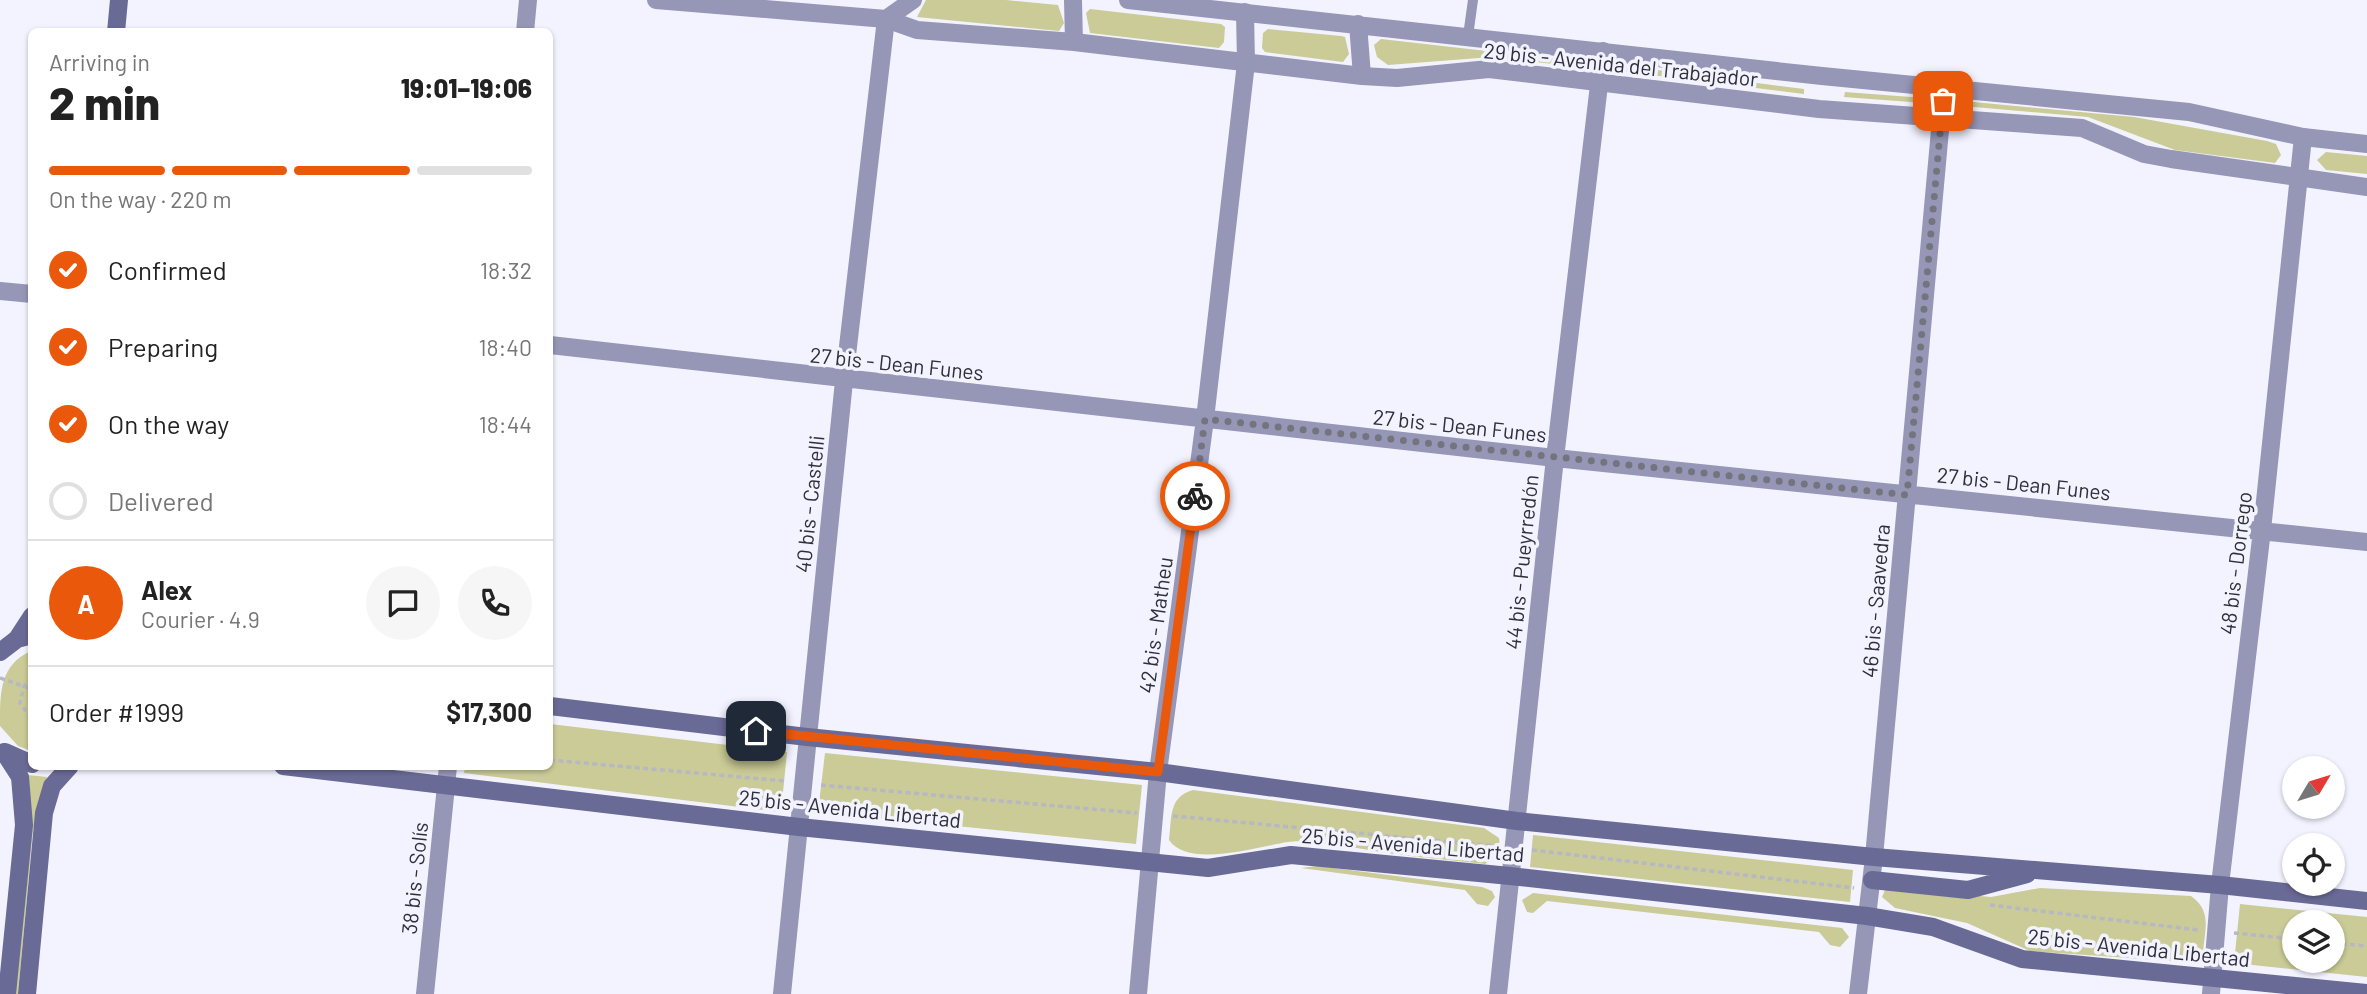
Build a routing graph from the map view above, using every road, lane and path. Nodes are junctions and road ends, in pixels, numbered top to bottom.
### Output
1 (119, 0) edge
2 (528, 0) edge
3 (656, 0) edge
4 (886, 0) edge
5 (912, 0) edge
6 (1073, 0) edge
7 (1128, 0) edge
8 (1472, 0) edge
9 (1245, 12) junction
10 (886, 19) junction
11 (1358, 24) junction
12 (116, 28) edge
13 (525, 28) edge
14 (1468, 36) junction
15 (1074, 42) junction
16 (1603, 51) junction
17 (1246, 63) junction
18 (1362, 76) junction
19 (1822, 76) junction
20 (1597, 81) junction
21 (1944, 86) junction
22 (1819, 108) junction
23 (1943, 116) junction
24 (2303, 137) junction
25 (2367, 144) edge
26 (2299, 180) junction
27 (2367, 187) edge
28 (0, 291) edge
29 (28, 294) edge
30 (553, 345) edge
31 (844, 381) junction
32 (1205, 419) junction
33 (1555, 458) junction
34 (1907, 495) junction
35 (2262, 530) junction
36 (2367, 542) edge
37 (28, 621) edge
38 (10, 644) edge
39 (0, 678) edge
40 (28, 682) edge
41 (23, 686) junction
42 (28, 688) edge
43 (553, 706) edge
44 (28, 714) edge
45 (807, 737) junction
46 (2, 749) edge
47 (553, 760) edge
48 (28, 763) edge
49 (66, 770) edge
50 (317, 770) edge
51 (447, 770) edge
52 (1158, 772) junction
53 (803, 783) junction
54 (446, 785) junction
55 (1156, 815) junction
56 (1517, 821) junction
57 (799, 827) junction
58 (1514, 848) junction
59 (1874, 857) junction
60 (1152, 862) junction
61 (2033, 872) junction
62 (1510, 876) junction
63 (1871, 885) junction
64 (2220, 885) junction
65 (2367, 901) edge
66 (1981, 904) dead end
67 (1867, 916) junction
68 (2216, 932) junction
69 (2282, 938) edge
70 (2345, 944) edge
71 (2367, 946) edge
72 (2212, 987) edge
73 (2367, 993) edge
74 (7, 994) edge
75 (27, 994) edge
76 (425, 994) edge
77 (782, 994) edge
78 (1138, 994) edge
79 (1498, 994) edge
80 (1858, 994) edge

1 - 12 main road
2 - 13 street
3 - 10 street, 29 bis - Avenida del Trabajador
4 - 10 street, 40 bis - Castelli
5 - 10 street
6 - 15 street
7 - 9 street, 29 bis - Avenida del Trabajador
8 - 14 lane
9 - 11 street, 29 bis - Avenida del Trabajador
9 - 17 street, 42 bis - Matheu
10 - 15 street, 29 bis - Avenida del Trabajador
10 - 31 street, 40 bis - Castelli
11 - 14 street, 29 bis - Avenida del Trabajador
11 - 18 street
14 - 16 street, 29 bis - Avenida del Trabajador
15 - 17 street, 29 bis - Avenida del Trabajador
16 - 19 street, 29 bis - Avenida del Trabajador
16 - 20 street, 44 bis - Pueyrredón
17 - 18 street, 29 bis - Avenida del Trabajador
17 - 32 street, 42 bis - Matheu
18 - 20 street, 29 bis - Avenida del Trabajador
19 - 21 street, 29 bis - Avenida del Trabajador
19 - 22 street
20 - 22 street, 29 bis - Avenida del Trabajador
20 - 33 street, 44 bis - Pueyrredón
21 - 23 street, 46 bis - Saavedra
21 - 24 street, 29 bis - Avenida del Trabajador
22 - 23 street, 29 bis - Avenida del Trabajador
23 - 26 street, 29 bis - Avenida del Trabajador
23 - 34 street, 46 bis - Saavedra
24 - 25 street, 29 bis - Avenida del Trabajador
24 - 26 street, 48 bis - Dorrego
26 - 27 street, 29 bis - Avenida del Trabajador
26 - 35 street, 48 bis - Dorrego
28 - 29 street
30 - 31 street, 27 bis - Dean Funes
31 - 32 street, 27 bis - Dean Funes
31 - 45 street, 40 bis - Castelli
32 - 33 street, 27 bis - Dean Funes
32 - 52 street, 42 bis - Matheu
33 - 34 street, 27 bis - Dean Funes
33 - 56 street, 44 bis - Pueyrredón
34 - 35 street, 27 bis - Dean Funes
34 - 59 street, 46 bis - Saavedra
35 - 36 street, 27 bis - Dean Funes
35 - 64 street, 48 bis - Dorrego
37 - 38 main road
39 - 41 path
40 - 41 path
41 - 42 path
41 - 44 path
43 - 45 main road, 25 bis - Avenida Libertad
45 - 52 main road, 25 bis - Avenida Libertad
45 - 53 street, 40 bis - Castelli
46 - 48 main road
46 - 74 main road
47 - 53 path
49 - 75 main road
50 - 54 main road, 25 bis - Avenida Libertad
51 - 54 street, 38 bis - Solís
52 - 55 street, 42 bis - Matheu
52 - 56 main road, 25 bis - Avenida Libertad
53 - 55 path
53 - 57 street, 40 bis - Castelli
54 - 57 main road, 25 bis - Avenida Libertad
54 - 76 street, 38 bis - Solís
55 - 58 path
55 - 60 street, 42 bis - Matheu
56 - 58 street, 44 bis - Pueyrredón
56 - 59 main road, 25 bis - Avenida Libertad
57 - 60 main road, 25 bis - Avenida Libertad
57 - 77 street, 40 bis - Castelli
58 - 62 street, 44 bis - Pueyrredón
58 - 63 path
59 - 61 main road, 25 bis - Avenida Libertad
59 - 63 street, 46 bis - Saavedra
60 - 62 main road, 25 bis - Avenida Libertad
60 - 78 street, 42 bis - Matheu
61 - 63 main road
61 - 64 main road, 25 bis - Avenida Libertad
62 - 67 main road, 25 bis - Avenida Libertad
62 - 79 street, 44 bis - Pueyrredón
63 - 67 street, 46 bis - Saavedra
64 - 65 main road, 25 bis - Avenida Libertad
64 - 68 street, 48 bis - Dorrego
66 - 68 path
67 - 72 main road, 25 bis - Avenida Libertad
67 - 80 street, 46 bis - Saavedra
68 - 69 path
68 - 72 street, 48 bis - Dorrego
70 - 71 path
72 - 73 main road, 25 bis - Avenida Libertad

